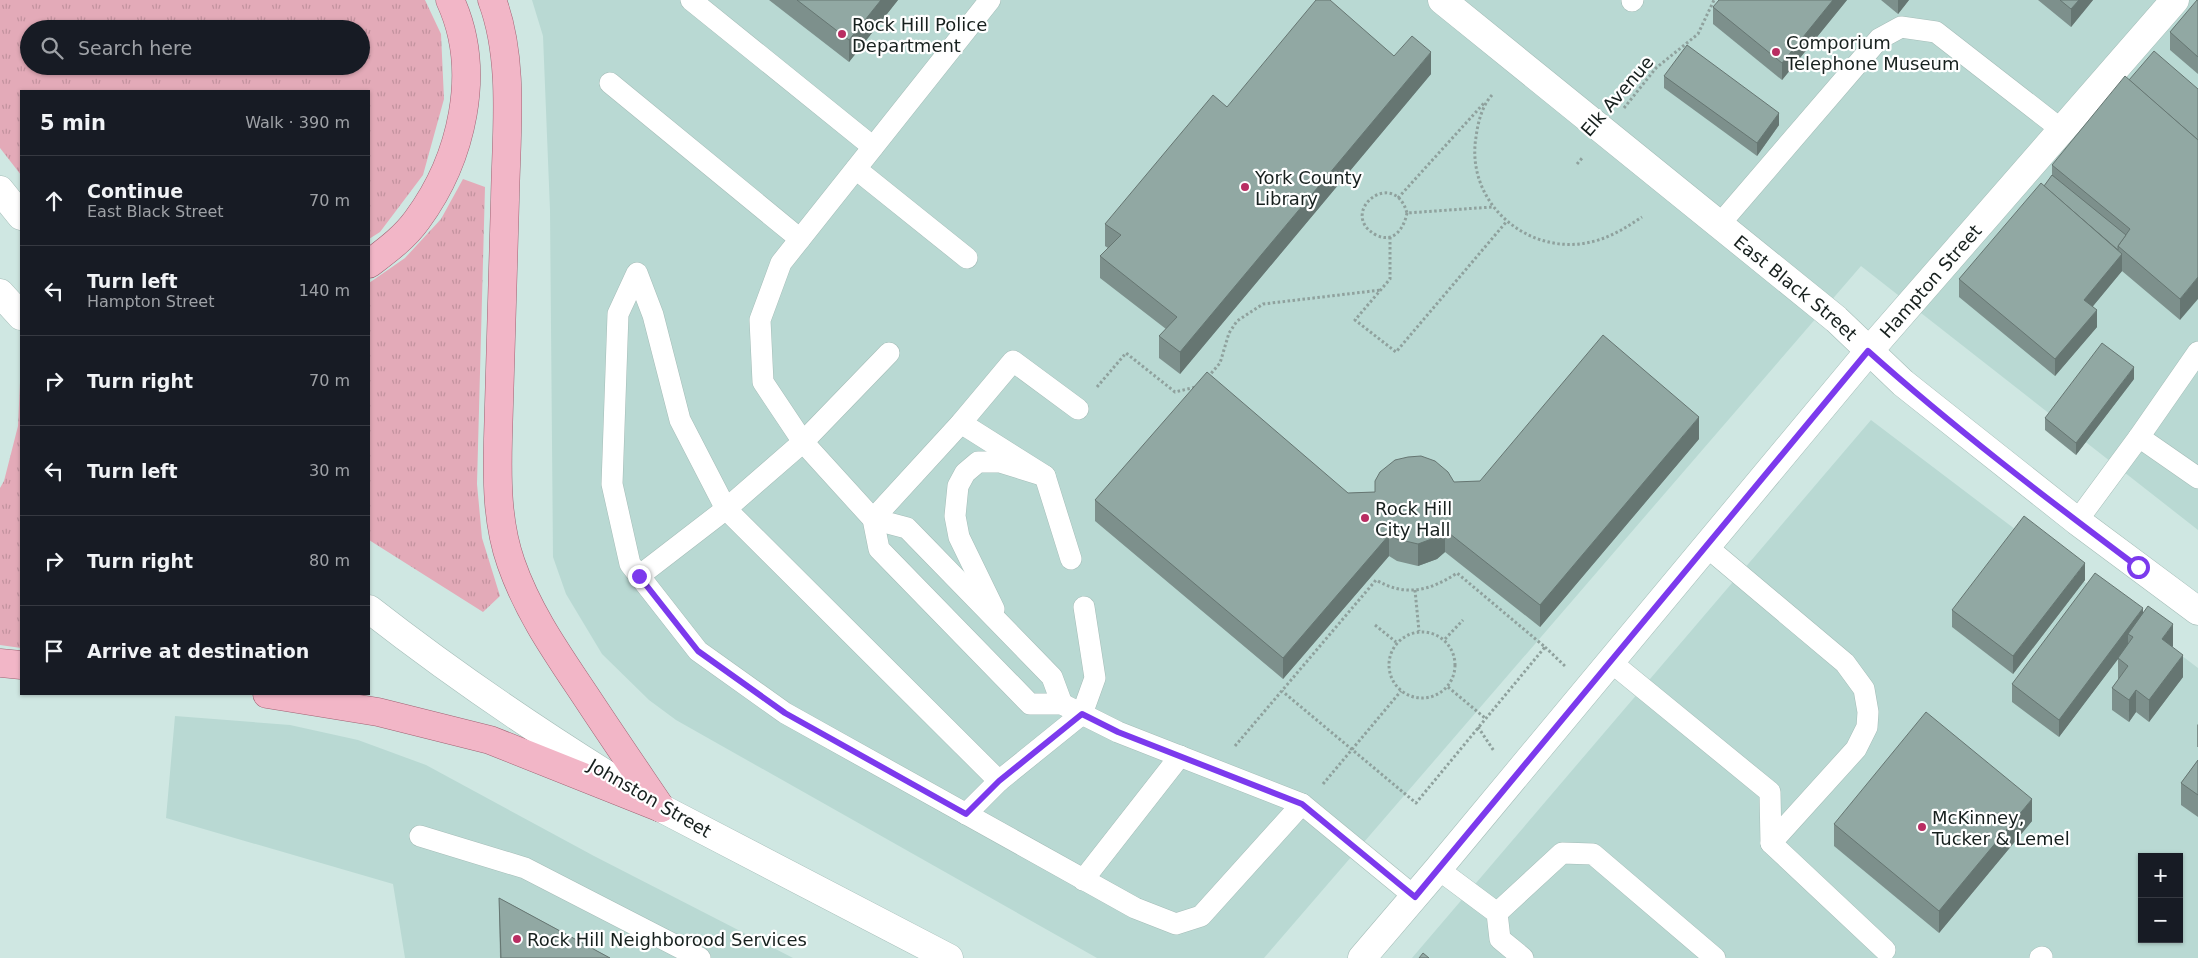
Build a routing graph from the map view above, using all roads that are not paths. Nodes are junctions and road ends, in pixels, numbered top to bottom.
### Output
1 (450, 0) edge
2 (492, 0) edge
3 (691, 0) edge
4 (990, 0) edge
5 (1442, 0) edge
6 (2175, 0) edge
7 (610, 84) dead end
8 (2062, 130) junction
9 (873, 147) junction
10 (856, 169) junction
11 (0, 190) edge
12 (20, 215) edge
13 (1719, 225) junction
14 (800, 239) junction
15 (967, 258) dead end
16 (370, 263) edge
17 (0, 293) edge
18 (20, 315) edge
19 (1868, 351) junction
20 (2198, 352) edge
21 (889, 353) dead end
22 (1078, 409) road end
23 (961, 423) junction
24 (2139, 437) junction
25 (803, 442) junction
26 (1045, 476) junction
27 (2198, 478) edge
28 (726, 509) junction
29 (873, 519) junction
30 (2077, 521) junction
31 (1707, 547) junction
32 (1072, 559) dead end
33 (639, 576) junction
34 (1084, 607) dead end
35 (370, 610) edge
36 (2198, 611) edge
37 (999, 621) junction
38 (1611, 662) junction
39 (0, 663) edge
40 (20, 665) edge
41 (273, 695) edge
42 (1062, 704) junction
43 (1082, 714) junction
44 (1180, 756) junction
45 (999, 781) junction
46 (1303, 806) junction
47 (661, 808) junction
48 (966, 814) junction
49 (420, 836) dead end
50 (1771, 843) junction
51 (1438, 870) junction
52 (1083, 880) junction
53 (1415, 897) junction
54 (1497, 913) junction
55 (1886, 955) edge
56 (700, 958) edge
57 (949, 958) edge
58 (1362, 958) edge
59 (1523, 958) edge
60 (1715, 958) edge

1 - 16 main road
2 - 47 main road
3 - 9 lane
4 - 9 lane
5 - 13 street, East Black Street
6 - 8 street, Hampton Street
7 - 14 lane
8 - 13 lane
8 - 19 street, Hampton Street
9 - 10 lane
10 - 14 lane
10 - 15 lane
11 - 12 street
13 - 19 street, East Black Street
14 - 25 lane
17 - 18 street
19 - 30 street, East Black Street
19 - 31 street, Hampton Street
20 - 24 lane
21 - 25 lane
22 - 23 lane
23 - 26 lane
23 - 29 lane
24 - 27 lane
24 - 30 lane
25 - 28 lane
25 - 29 lane
26 - 32 lane
26 - 37 lane
28 - 33 lane
28 - 33 lane
28 - 45 lane
29 - 37 lane
29 - 42 lane
30 - 36 street, East Black Street
31 - 38 street, Hampton Street
31 - 50 lane
33 - 48 lane
34 - 43 lane
35 - 47 street, Johnston Street
37 - 42 lane
38 - 50 lane
38 - 51 street, Hampton Street
39 - 40 main road
41 - 47 main road
42 - 43 lane
43 - 44 lane
43 - 45 lane
44 - 46 lane
44 - 52 lane
45 - 48 lane
46 - 52 lane
46 - 53 lane
47 - 57 street, Johnston Street
48 - 52 lane
49 - 56 lane
50 - 55 lane
51 - 53 street, Hampton Street
51 - 54 lane
53 - 58 street, Hampton Street
54 - 59 lane
54 - 60 lane

